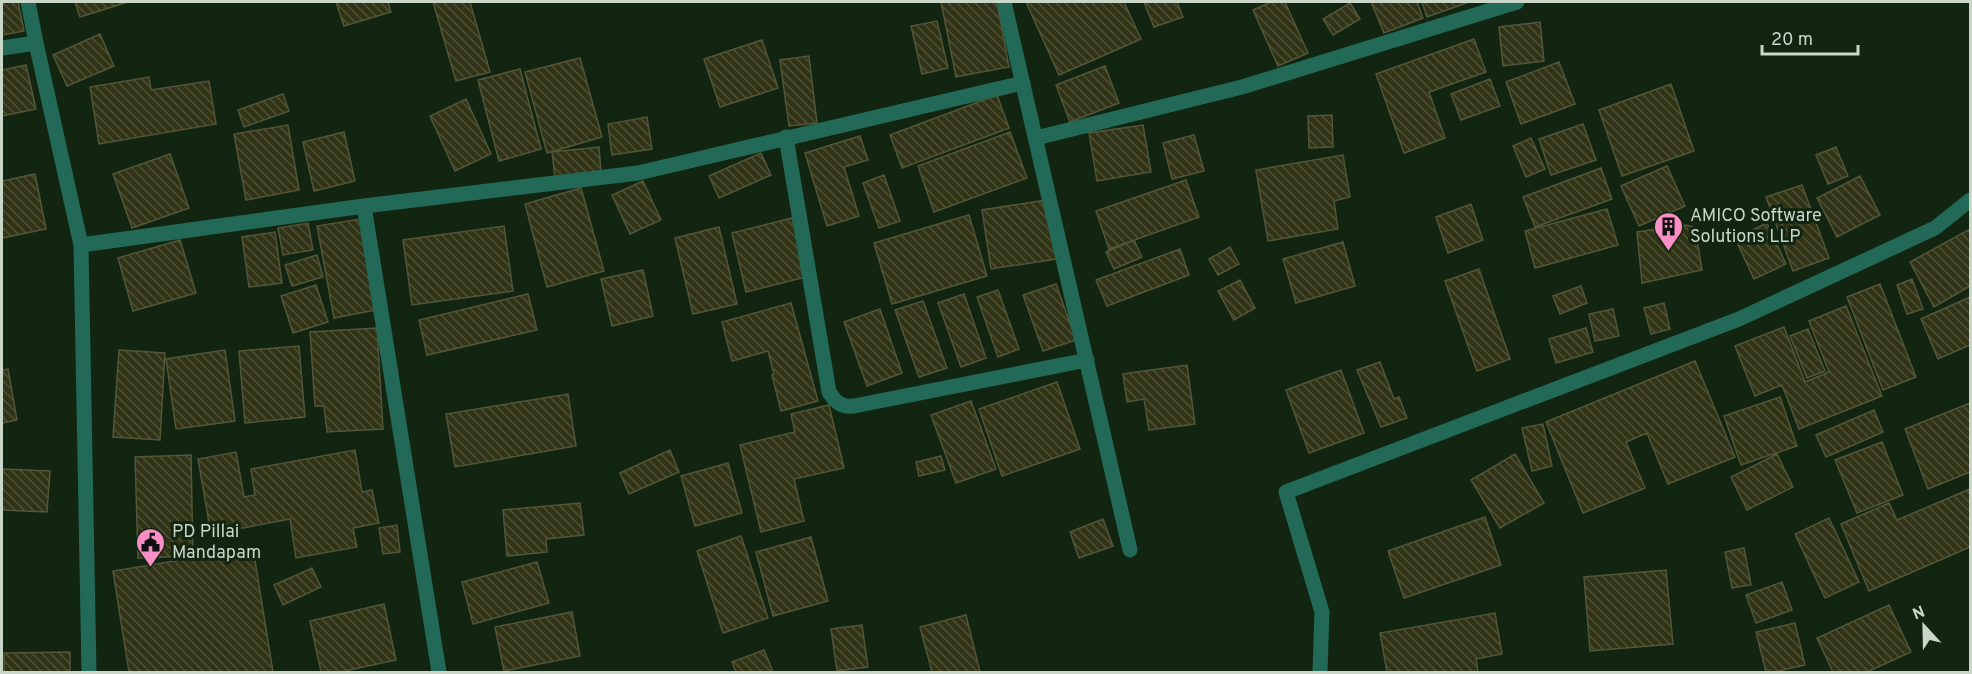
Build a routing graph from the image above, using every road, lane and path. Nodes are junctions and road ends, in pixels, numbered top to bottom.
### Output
1 (28, 2) edge
2 (1004, 2) edge
3 (1518, 2) edge
4 (36, 44) junction
5 (2, 48) edge
6 (1023, 83) junction
7 (786, 137) junction
8 (1036, 138) junction
9 (1971, 200) edge
10 (364, 206) junction
11 (81, 244) junction
12 (1087, 360) junction
13 (1130, 550) dead end
14 (89, 672) edge
15 (439, 672) edge
16 (1320, 672) edge

1 - 4 street
2 - 6 street
3 - 8 street
4 - 5 street
4 - 11 street
6 - 7 street
6 - 8 street
7 - 10 street
7 - 12 street
8 - 12 street
9 - 16 street
10 - 11 street
10 - 15 street
11 - 14 street
12 - 13 street

